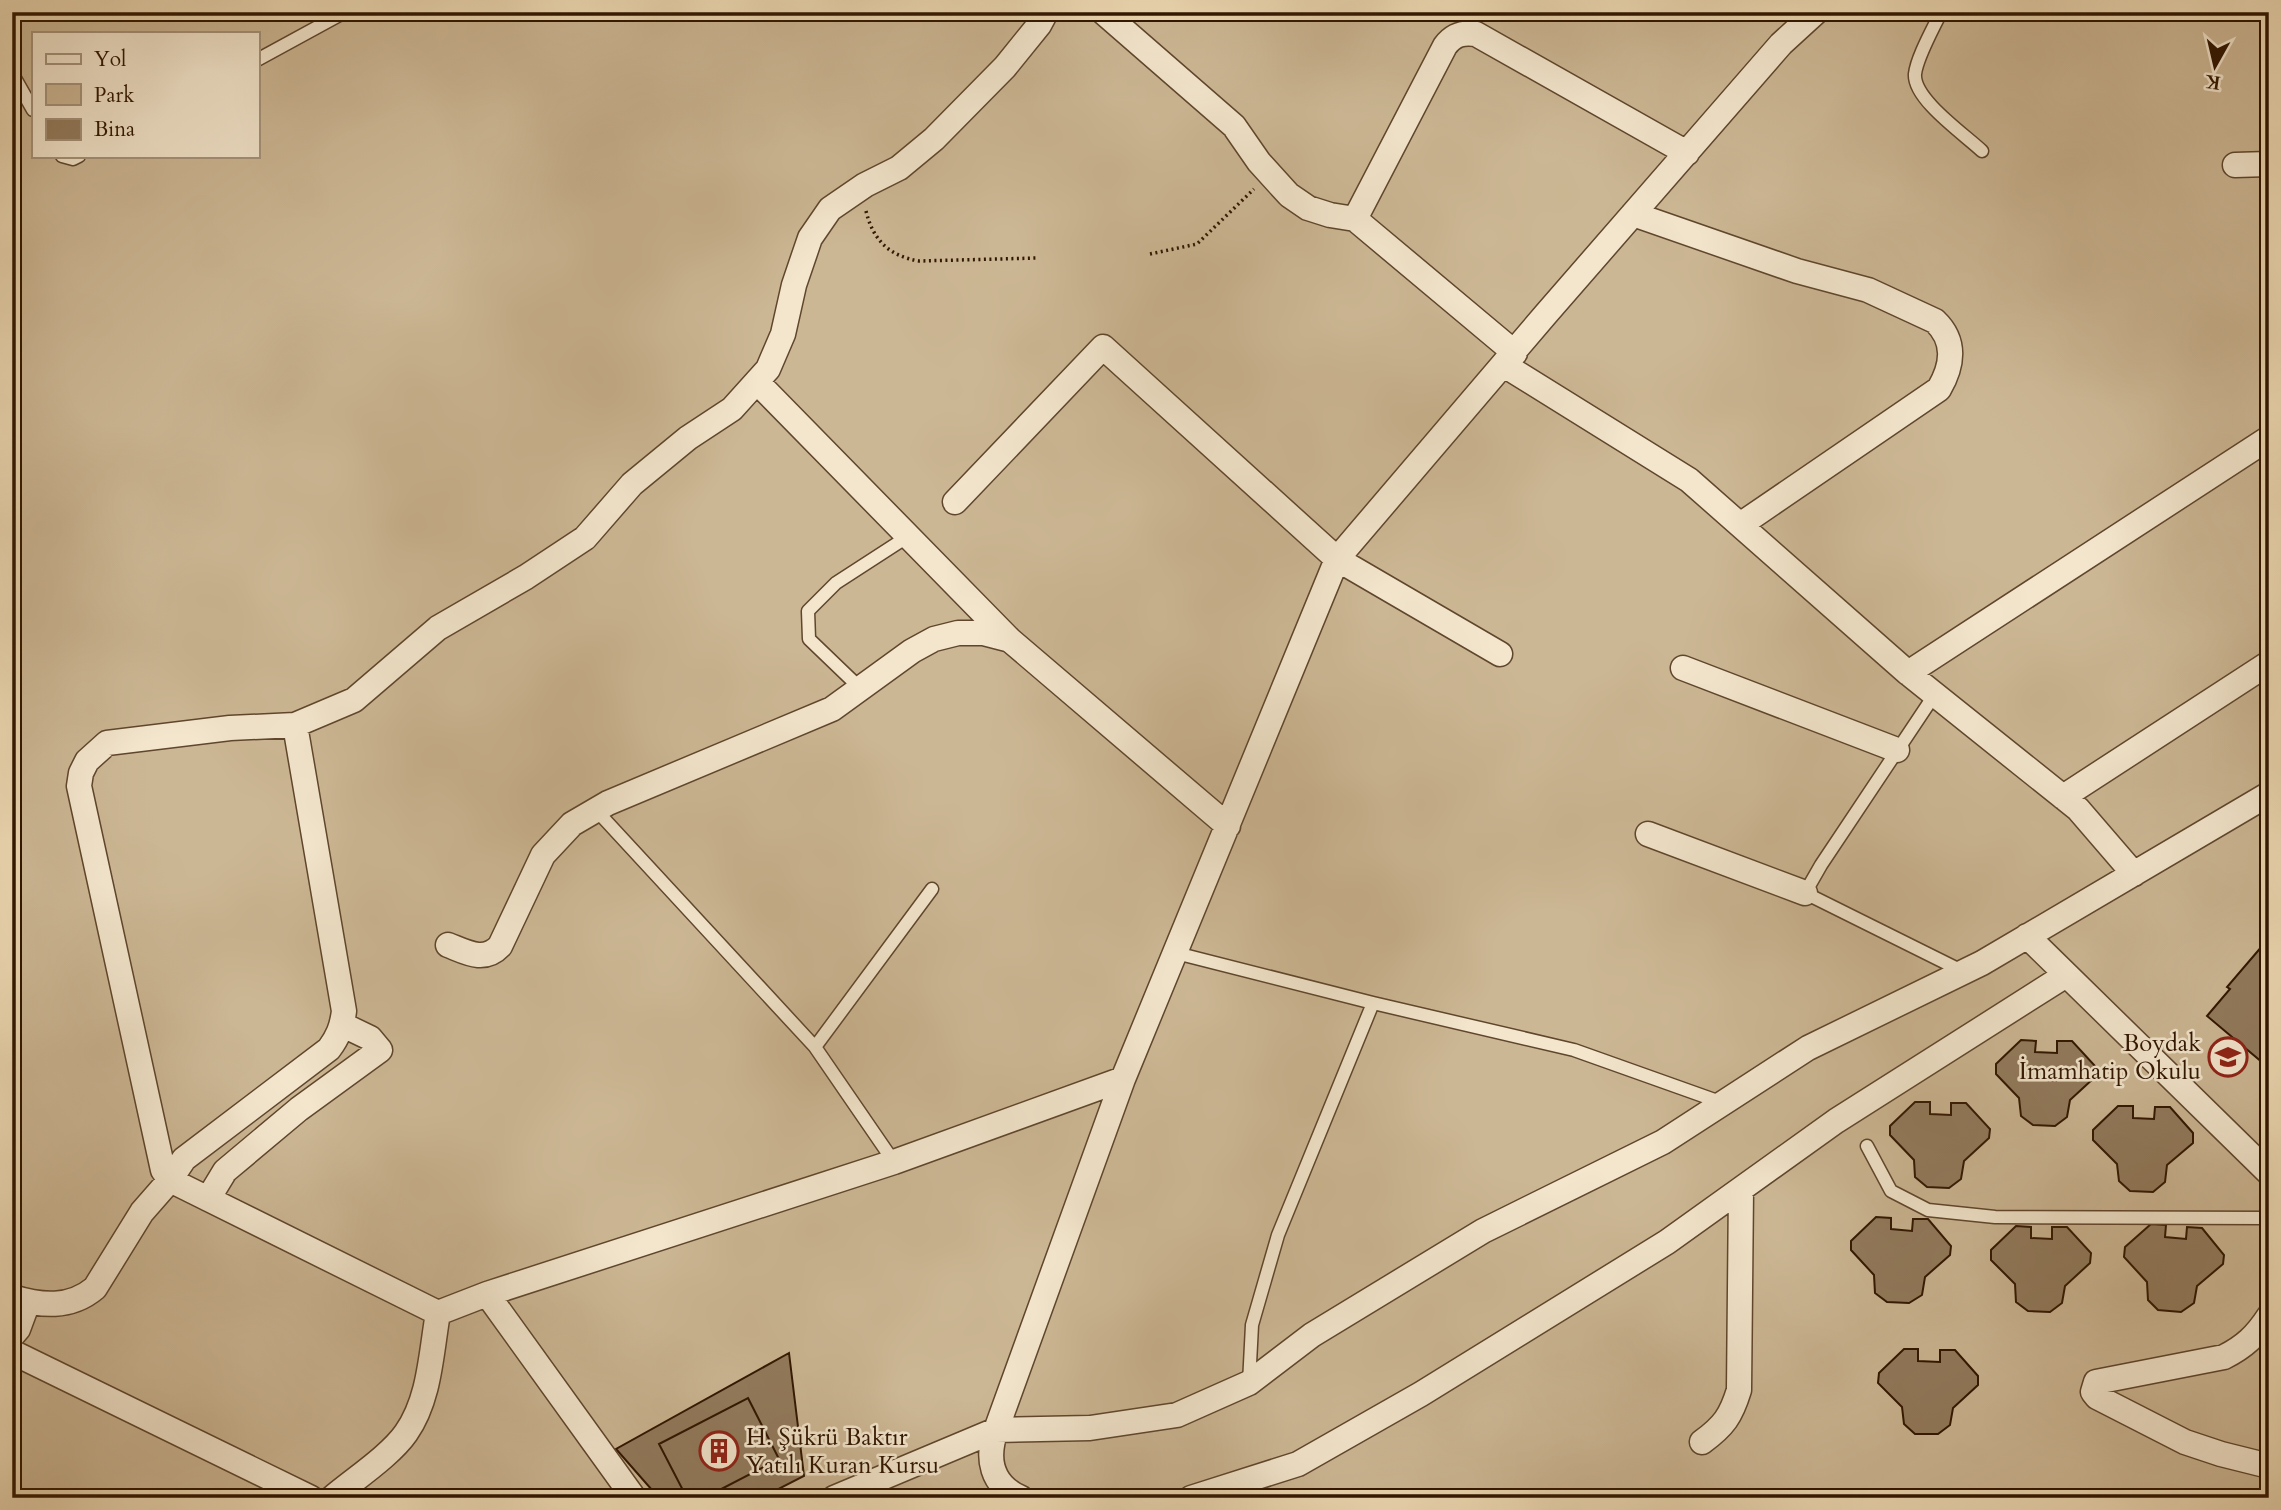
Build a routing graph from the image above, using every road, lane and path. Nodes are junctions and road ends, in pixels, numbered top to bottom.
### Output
1 (345, 12) edge
2 (1046, 12) edge
3 (1103, 12) edge
4 (1816, 12) edge
5 (1941, 12) edge
6 (259, 59) edge
7 (12, 73) edge
8 (32, 108) edge
9 (1982, 151) dead end
10 (1687, 153) junction
11 (2269, 164) edge
12 (2235, 165) dead end
13 (1270, 173) junction
14 (865, 186) junction
15 (1633, 214) junction
16 (1355, 219) junction
17 (1150, 254) dead end
18 (1038, 258) dead end
19 (1510, 359) junction
20 (757, 382) junction
21 (2269, 438) edge
22 (956, 502) dead end
23 (1740, 525) junction
24 (907, 537) junction
25 (1337, 559) junction
26 (1010, 640) junction
27 (1500, 654) dead end
28 (2269, 663) edge
29 (1683, 668) dead end
30 (1908, 673) junction
31 (860, 688) junction
32 (1934, 694) junction
33 (295, 725) junction
34 (1897, 750) junction
35 (2269, 794) edge
36 (2063, 797) junction
37 (596, 810) junction
38 (1228, 826) junction
39 (1647, 834) dead end
40 (2134, 874) junction
41 (932, 889) dead end
42 (1805, 893) junction
43 (2027, 936) junction
44 (448, 945) dead end
45 (1176, 953) junction
46 (1964, 972) junction
47 (2066, 975) junction
48 (1373, 1003) junction
49 (343, 1025) junction
50 (815, 1047) junction
51 (1123, 1079) junction
52 (1723, 1103) junction
53 (1867, 1146) dead end
54 (2259, 1152) edge
55 (894, 1162) junction
56 (2269, 1173) edge
57 (170, 1180) junction
58 (1741, 1189) junction
59 (208, 1199) junction
60 (2269, 1218) edge
61 (487, 1294) junction
62 (20, 1300) edge
63 (438, 1313) junction
64 (2265, 1329) edge
65 (12, 1336) edge
66 (12, 1352) edge
67 (1249, 1383) junction
68 (996, 1430) junction
69 (1702, 1442) dead end
70 (2269, 1466) edge
71 (1004, 1493) edge
72 (311, 1498) edge
73 (331, 1498) edge
74 (634, 1498) edge
75 (834, 1498) edge
76 (1191, 1498) edge

1 - 6 lane
2 - 14 street
3 - 13 street
4 - 10 street
5 - 9 lane
7 - 8 lane
10 - 15 street
10 - 16 street
11 - 12 street
13 - 16 street
13 - 17 path
14 - 18 path
14 - 20 street
15 - 19 street
15 - 23 street
16 - 19 street
19 - 23 street
19 - 25 street
20 - 24 street
20 - 33 street
21 - 30 street
22 - 25 street
23 - 30 street
24 - 26 street
24 - 31 lane
25 - 27 street
25 - 38 street
26 - 31 street
26 - 38 street
28 - 36 street
29 - 34 street
30 - 32 street
31 - 37 street
32 - 34 lane
32 - 36 street
33 - 49 street
33 - 57 street
34 - 42 lane
35 - 40 street
36 - 40 street
37 - 44 street
37 - 50 lane
38 - 45 street
39 - 42 street
40 - 43 street
41 - 50 lane
42 - 46 lane
43 - 46 street
43 - 47 street
45 - 48 lane
45 - 51 street
46 - 52 street
47 - 54 street
47 - 58 street
48 - 52 lane
48 - 67 lane
49 - 57 street
49 - 59 street
50 - 55 lane
51 - 55 street
51 - 68 street
52 - 67 street
53 - 60 lane
54 - 56 street
55 - 61 street
57 - 59 street
57 - 62 street
58 - 69 street
58 - 76 street
59 - 63 street
61 - 63 street
61 - 74 street
62 - 65 street
63 - 73 street
64 - 70 street
66 - 72 street
67 - 68 street
68 - 71 street
68 - 75 street

